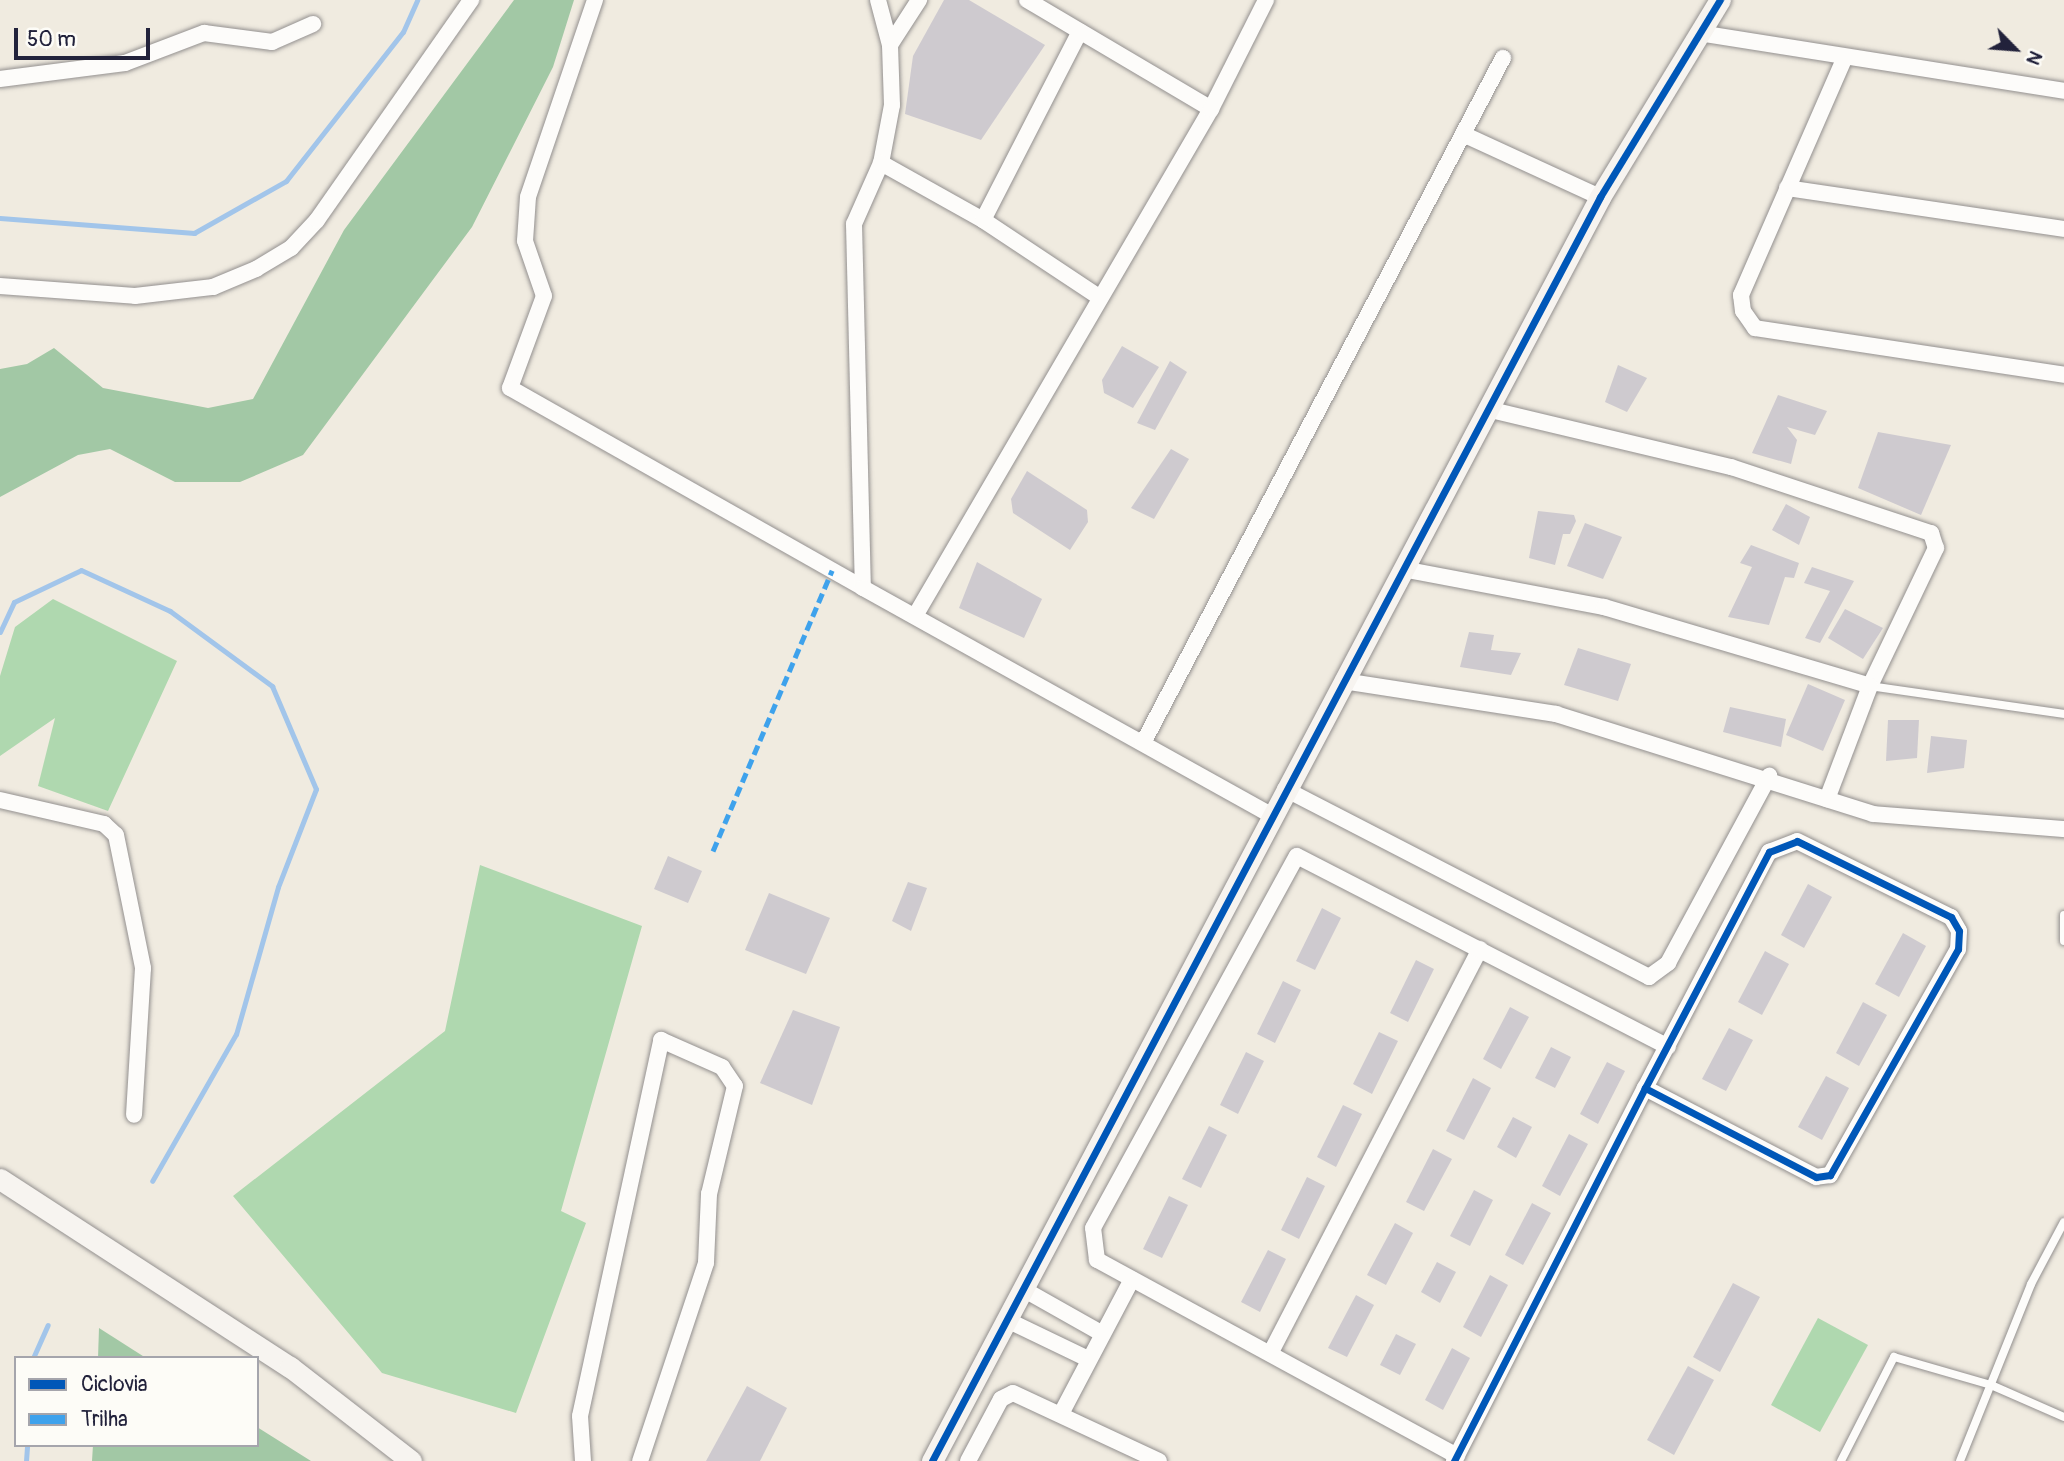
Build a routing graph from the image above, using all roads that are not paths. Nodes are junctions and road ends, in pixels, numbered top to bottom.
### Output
1 (471, 0) edge
2 (595, 0) edge
3 (878, 0) edge
4 (919, 0) edge
5 (1266, 0) edge
6 (1720, 0) edge
7 (1029, 1) edge
8 (313, 24) dead end
9 (1080, 31) junction
10 (1699, 33) junction
11 (890, 45) junction
12 (1845, 57) junction
13 (1503, 58) dead end
14 (0, 79) edge
15 (2064, 91) edge
16 (1211, 109) junction
17 (1463, 134) junction
18 (881, 163) junction
19 (1787, 188) junction
20 (1600, 197) junction
21 (983, 220) junction
22 (2064, 229) edge
23 (0, 286) edge
24 (1100, 297) junction
25 (2064, 374) edge
26 (1487, 410) junction
27 (1403, 569) junction
28 (863, 588) junction
29 (915, 616) junction
30 (1343, 681) junction
31 (1870, 686) junction
32 (2064, 714) edge
33 (1143, 743) junction
34 (1769, 776) junction
35 (1285, 789) junction
36 (1827, 799) junction
37 (0, 800) edge
38 (1269, 814) junction
39 (2064, 829) edge
40 (2064, 915) edge
41 (2064, 942) edge
42 (1480, 949) junction
43 (1668, 1047) junction
44 (1645, 1088) junction
45 (134, 1115) dead end
46 (0, 1179) edge
47 (2064, 1222) edge
48 (1132, 1279) junction
49 (1023, 1289) junction
50 (1007, 1320) junction
51 (1101, 1334) junction
52 (1271, 1352) junction
53 (1088, 1359) junction
54 (1991, 1385) junction
55 (1062, 1412) junction
56 (2064, 1417) edge
57 (1455, 1458) edge
58 (411, 1461) edge
59 (583, 1461) edge
60 (640, 1461) edge
61 (932, 1461) edge
62 (968, 1461) edge
63 (1159, 1461) edge
64 (1841, 1461) edge
65 (1960, 1461) edge

1 - 23 street
2 - 28 street
3 - 11 street
4 - 11 street
5 - 16 street
6 - 10 street
7 - 9 street
8 - 14 street
9 - 16 street
9 - 21 street
10 - 12 street
10 - 20 street
11 - 18 street
12 - 15 street
12 - 19 street
13 - 17 street
16 - 24 street
17 - 20 street
17 - 33 street
18 - 21 street
18 - 28 street
19 - 22 street
19 - 25 street
20 - 26 street
21 - 24 street
24 - 29 street
26 - 27 street
26 - 31 street
27 - 30 street
27 - 31 street
28 - 29 street
29 - 33 street
30 - 34 street
30 - 35 street
31 - 32 lane
31 - 36 street
33 - 38 street
34 - 35 street
34 - 36 street
35 - 38 street
36 - 39 street
37 - 45 street
38 - 49 street
40 - 41 lane
42 - 43 street
42 - 48 street
42 - 52 street
43 - 44 street
43 - 44 street
44 - 57 street
46 - 58 street
47 - 54 lane
48 - 51 street
48 - 52 street
49 - 50 street
49 - 51 street
50 - 53 street
50 - 61 street
51 - 53 street
52 - 57 street
53 - 55 street
54 - 56 lane
54 - 64 lane
54 - 65 lane
55 - 62 street
55 - 63 street
59 - 60 street

